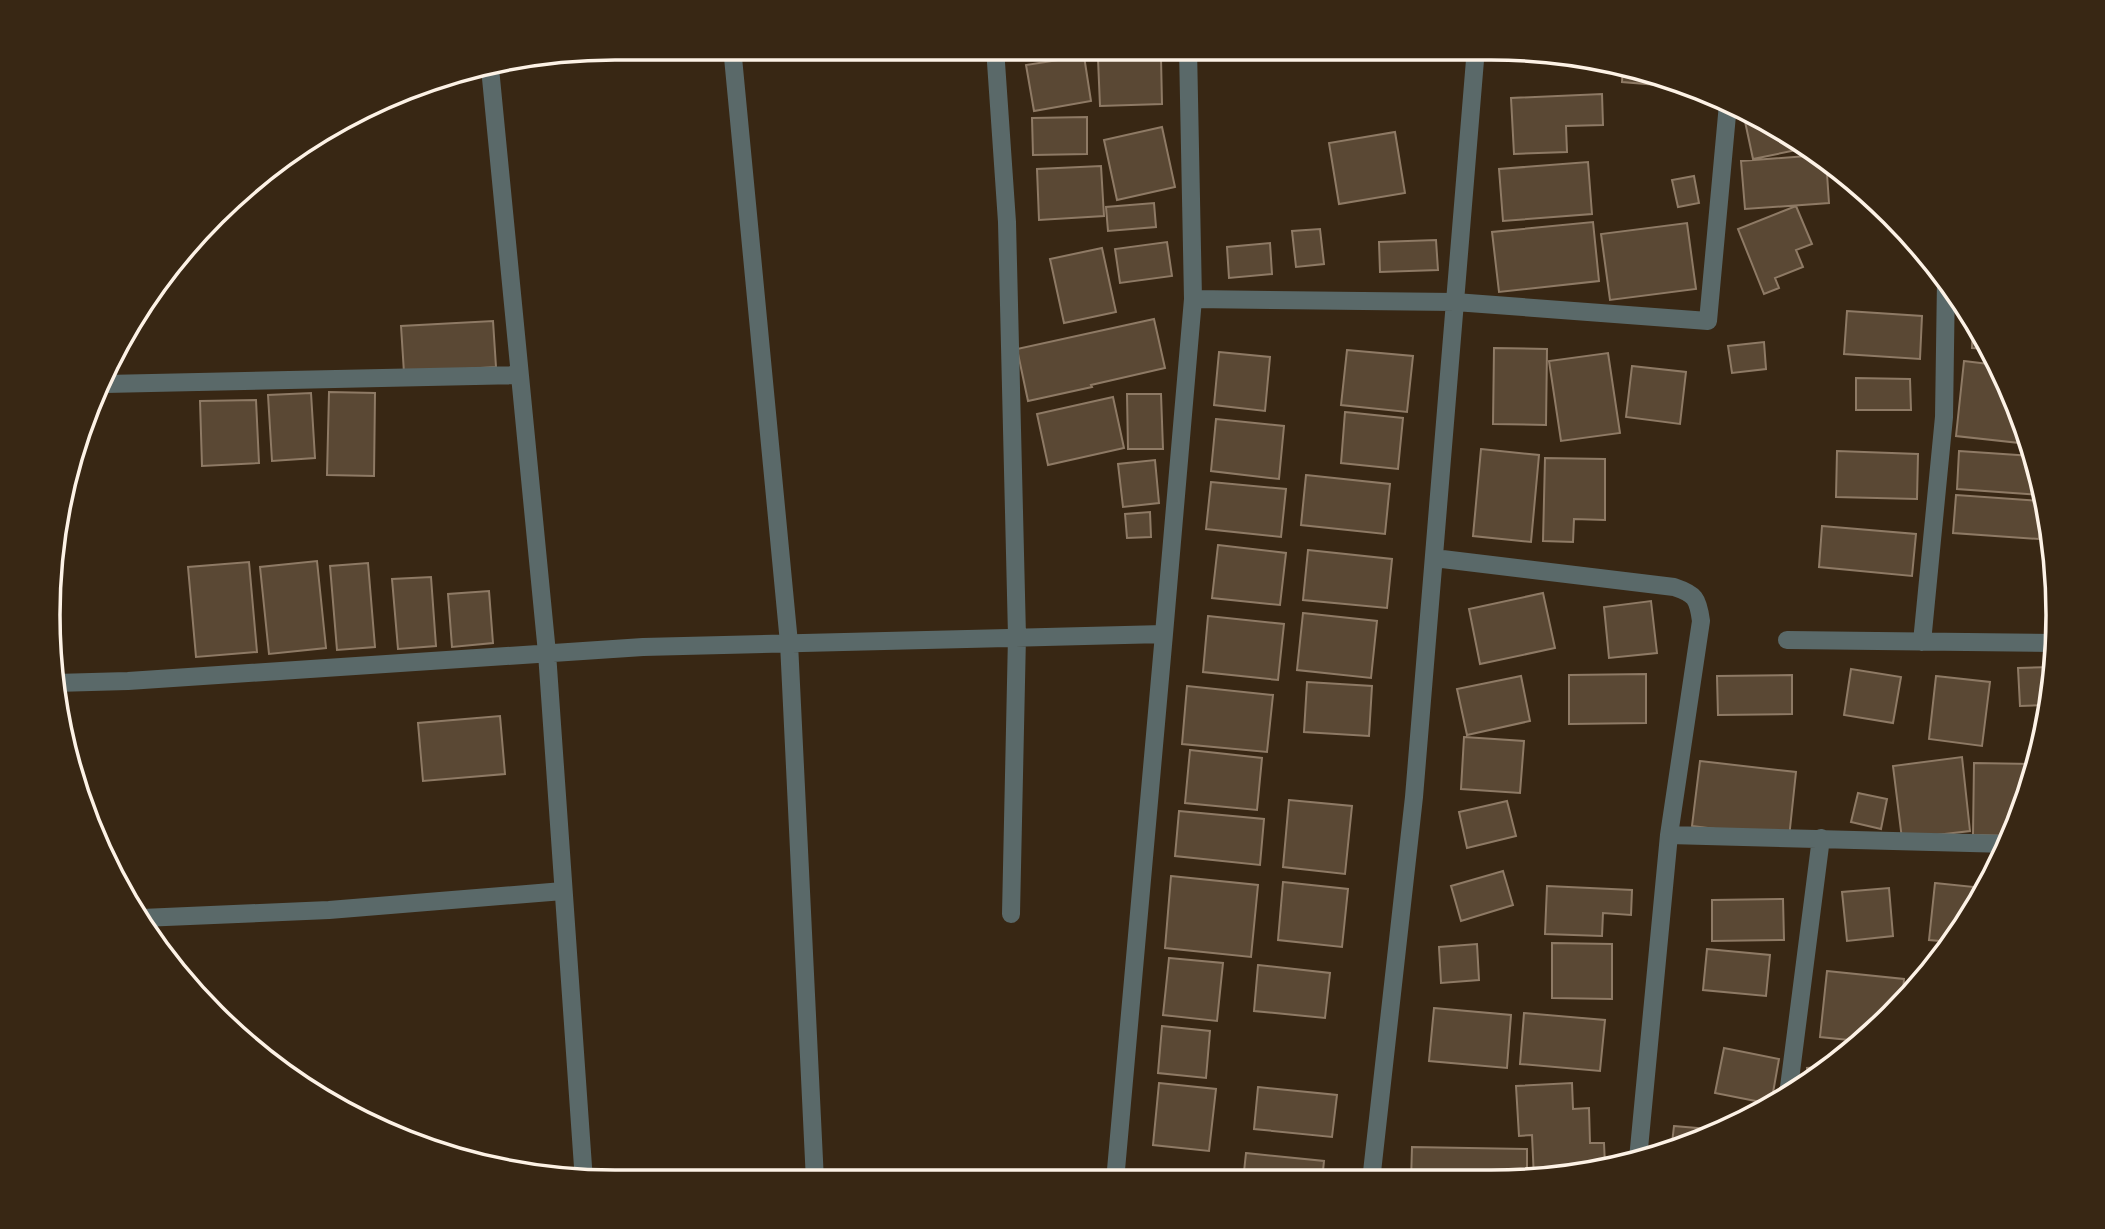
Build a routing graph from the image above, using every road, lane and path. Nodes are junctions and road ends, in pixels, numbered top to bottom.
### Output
1 (733, 60) edge
2 (996, 60) edge
3 (1188, 60) edge
4 (1475, 60) edge
5 (491, 74) edge
6 (1727, 113) edge
7 (1946, 297) edge
8 (1194, 299) junction
9 (1455, 302) junction
10 (519, 374) junction
11 (110, 384) edge
12 (1434, 558) junction
13 (1164, 634) junction
14 (1017, 636) junction
15 (1787, 640) dead end
16 (1922, 642) junction
17 (789, 643) junction
18 (2044, 643) edge
19 (547, 653) junction
20 (64, 683) edge
21 (1669, 835) junction
22 (1821, 838) junction
23 (1995, 844) edge
24 (563, 891) junction
25 (1011, 914) dead end
26 (150, 918) edge
27 (1790, 1082) edge
28 (1639, 1149) edge
29 (583, 1168) edge
30 (814, 1170) edge
31 (1116, 1170) edge
32 (1372, 1170) edge

1 - 17 street
2 - 14 street
3 - 8 street
4 - 9 street
5 - 10 street
6 - 9 street
7 - 16 street
8 - 9 street
8 - 13 street
9 - 12 street
10 - 11 street
10 - 19 street
12 - 21 street
12 - 32 street
13 - 14 street
13 - 31 street
14 - 17 street
14 - 25 street
15 - 16 street
16 - 18 street
17 - 19 street
17 - 30 street
19 - 20 street
19 - 24 street
21 - 22 street
21 - 28 street
22 - 23 street
22 - 27 street
24 - 26 street
24 - 29 street

